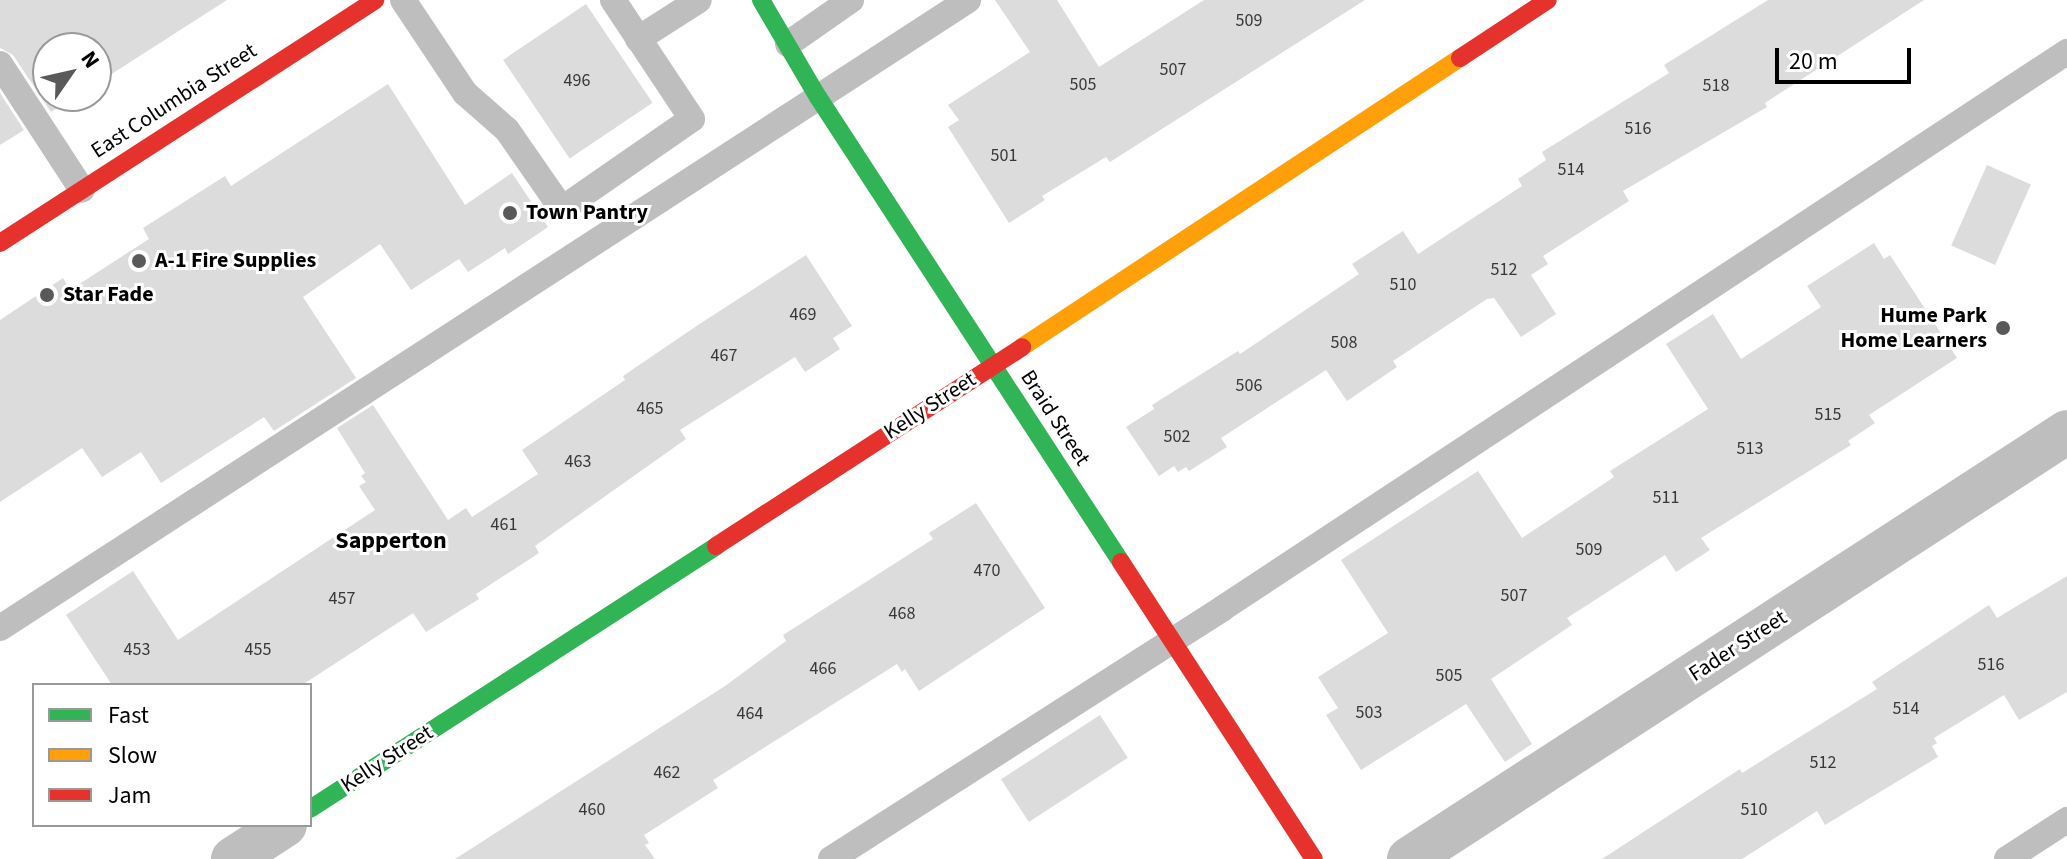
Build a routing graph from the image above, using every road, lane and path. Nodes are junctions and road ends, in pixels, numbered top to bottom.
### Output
1 (375, 0) edge
2 (403, 0) edge
3 (613, 0) edge
4 (699, 0) edge
5 (761, 0) edge
6 (851, 0) edge
7 (968, 0) edge
8 (1548, 0) edge
9 (638, 39) junction
10 (788, 44) junction
11 (2067, 52) edge
12 (0, 64) edge
13 (818, 97) junction
14 (82, 190) junction
15 (0, 243) edge
16 (992, 366) junction
17 (2067, 432) edge
18 (0, 628) edge
19 (1170, 641) junction
20 (312, 808) edge
21 (2067, 820) edge
22 (282, 827) edge
23 (233, 859) edge
24 (831, 859) edge
25 (1314, 859) edge
26 (1409, 859) edge
27 (2007, 859) edge

1 - 14 street, East Columbia Street
2 - 9 lane
3 - 9 lane
4 - 9 lane
5 - 10 street, Braid Street
6 - 10 lane
7 - 13 lane
8 - 16 street, Kelly Street
10 - 13 street, Braid Street
11 - 19 lane
12 - 14 lane
13 - 16 street, Braid Street
13 - 18 lane
14 - 15 street, East Columbia Street
16 - 19 street, Braid Street
16 - 20 street, Kelly Street
17 - 26 street, Fader Street
19 - 24 lane
19 - 25 street, Braid Street
21 - 27 lane
22 - 23 street

